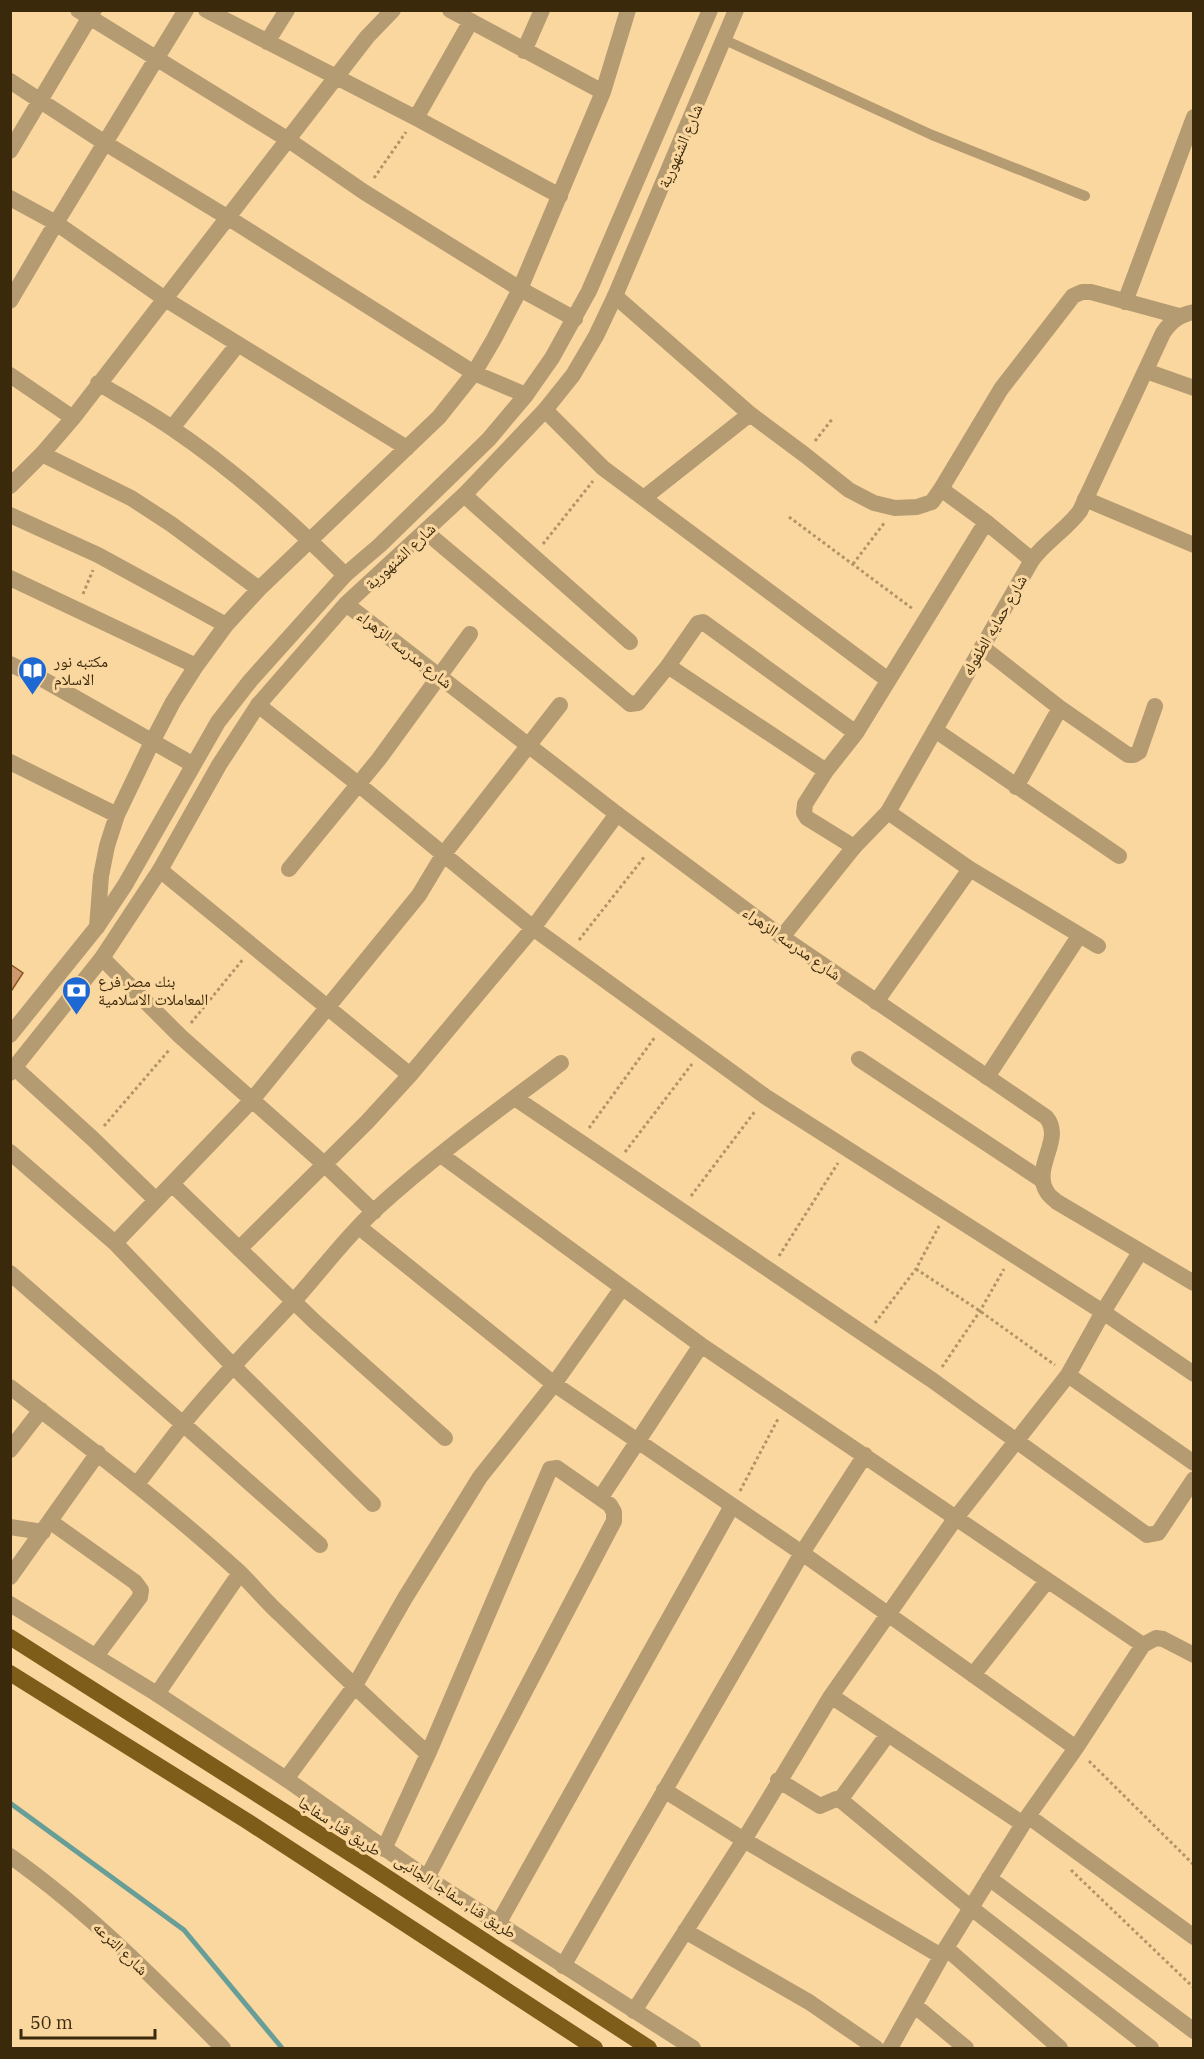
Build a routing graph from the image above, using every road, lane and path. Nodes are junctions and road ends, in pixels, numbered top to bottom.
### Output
1 (186, 10) edge
2 (206, 10) edge
3 (287, 10) edge
4 (393, 10) edge
5 (450, 10) edge
6 (542, 10) edge
7 (628, 10) edge
8 (710, 10) edge
9 (736, 10) edge
10 (87, 13) edge
11 (471, 21) junction
12 (725, 40) junction
13 (267, 42) junction
14 (524, 51) junction
15 (156, 58) junction
16 (336, 78) junction
17 (10, 81) edge
18 (603, 92) junction
19 (41, 100) junction
20 (1194, 117) edge
21 (416, 118) junction
22 (287, 139) junction
23 (105, 143) junction
24 (10, 151) edge
25 (364, 192) junction
26 (560, 196) junction
27 (1085, 196) dead end
28 (10, 198) edge
29 (227, 217) junction
30 (56, 223) junction
31 (520, 289) junction
32 (615, 296) junction
33 (165, 299) junction
34 (10, 300) edge
35 (1125, 302) junction
36 (1186, 314) edge
37 (575, 319) junction
38 (238, 344) junction
39 (1146, 371) junction
40 (474, 373) junction
41 (10, 375) edge
42 (98, 383) junction
43 (1194, 388) edge
44 (526, 395) junction
45 (545, 410) junction
46 (750, 414) junction
47 (833, 417) dead end
48 (73, 418) junction
49 (172, 428) junction
50 (407, 448) junction
51 (42, 454) junction
52 (805, 455) junction
53 (603, 468) junction
54 (10, 486) edge
55 (941, 489) junction
56 (464, 495) junction
57 (645, 497) junction
58 (1085, 499) junction
59 (895, 507) junction
60 (10, 515) edge
61 (789, 517) dead end
62 (986, 522) junction
63 (426, 532) junction
64 (311, 540) junction
65 (1194, 545) edge
66 (98, 555) junction
67 (532, 557) junction
68 (1032, 560) junction
69 (854, 564) junction
70 (345, 575) junction
71 (10, 578) edge
72 (259, 589) junction
73 (346, 604) junction
74 (77, 610) junction
75 (927, 620) junction
76 (226, 625) junction
77 (470, 634) dead end
78 (630, 642) dead end
79 (982, 647) junction
80 (10, 664) edge
81 (196, 666) junction
82 (668, 666) junction
83 (440, 675) junction
84 (888, 680) junction
85 (258, 705) junction
86 (560, 705) dead end
87 (1155, 706) dead end
88 (1060, 708) junction
89 (934, 730) junction
90 (856, 733) junction
91 (152, 742) junction
92 (528, 745) junction
93 (10, 762) edge
94 (192, 764) junction
95 (826, 771) junction
96 (358, 784) junction
97 (1016, 787) junction
98 (888, 812) junction
99 (617, 814) junction
100 (117, 815) junction
101 (655, 842) junction
102 (854, 847) junction
103 (443, 855) junction
104 (1119, 856) dead end
105 (289, 869) dead end
106 (970, 869) junction
107 (160, 870) junction
108 (97, 927) junction
109 (533, 928) junction
110 (1079, 936) junction
111 (782, 938) junction
112 (1098, 946) dead end
113 (568, 953) junction
114 (102, 958) junction
115 (876, 1002) junction
116 (328, 1009) junction
117 (665, 1024) junction
118 (10, 1035) edge
119 (701, 1051) junction
120 (859, 1059) dead end
121 (561, 1063) dead end
122 (13, 1070) edge
123 (410, 1074) junction
124 (987, 1077) junction
125 (766, 1097) junction
126 (515, 1098) junction
127 (252, 1100) junction
128 (579, 1142) junction
129 (847, 1149) junction
130 (10, 1152) edge
131 (441, 1155) junction
132 (323, 1163) junction
133 (615, 1166) junction
134 (1042, 1180) junction
135 (172, 1184) junction
136 (156, 1200) junction
137 (680, 1209) junction
138 (948, 1211) junction
139 (374, 1212) junction
140 (359, 1227) junction
141 (115, 1243) junction
142 (239, 1249) junction
143 (1140, 1252) junction
144 (1013, 1254) junction
145 (916, 1269) junction
146 (770, 1270) junction
147 (10, 1273) edge
148 (1194, 1283) edge
149 (622, 1288) junction
150 (293, 1301) junction
151 (980, 1311) junction
152 (1103, 1312) junction
153 (866, 1337) junction
154 (701, 1345) junction
155 (232, 1365) junction
156 (1194, 1374) edge
157 (1068, 1375) junction
158 (932, 1380) junction
159 (554, 1384) junction
160 (10, 1387) edge
161 (787, 1403) junction
162 (41, 1410) junction
163 (183, 1424) junction
164 (445, 1438) dead end
165 (639, 1441) junction
166 (1017, 1441) junction
167 (10, 1450) edge
168 (98, 1453) junction
169 (865, 1455) junction
170 (1194, 1463) edge
171 (1194, 1479) edge
172 (137, 1484) junction
173 (601, 1497) junction
174 (373, 1504) dead end
175 (732, 1506) junction
176 (956, 1519) junction
177 (10, 1527) edge
178 (47, 1527) junction
179 (320, 1545) dead end
180 (802, 1553) junction
181 (240, 1573) junction
182 (10, 1577) edge
183 (1047, 1581) junction
184 (10, 1604) edge
185 (889, 1614) junction
186 (10, 1637) edge
187 (1143, 1645) junction
188 (1194, 1655) edge
189 (96, 1656) junction
190 (10, 1673) edge
191 (973, 1675) junction
192 (354, 1686) junction
193 (157, 1694) junction
194 (831, 1696) junction
195 (888, 1734) junction
196 (1076, 1748) junction
197 (428, 1754) junction
198 (286, 1779) junction
199 (778, 1780) junction
200 (664, 1790) junction
201 (840, 1800) junction
202 (1025, 1820) junction
203 (744, 1840) junction
204 (384, 1849) junction
205 (10, 1856) edge
206 (1065, 1865) dead end
207 (1194, 1865) edge
208 (427, 1878) junction
209 (989, 1878) junction
210 (970, 1908) junction
211 (498, 1924) junction
212 (685, 1931) junction
213 (1194, 1937) edge
214 (943, 1952) junction
215 (563, 1966) junction
216 (1193, 1987) edge
217 (914, 2005) junction
218 (633, 2011) junction
219 (1194, 2031) edge
220 (223, 2049) edge
221 (595, 2049) edge
222 (649, 2049) edge
223 (693, 2049) edge
224 (876, 2049) edge
225 (890, 2049) edge
226 (966, 2049) edge
227 (1060, 2049) edge
228 (1151, 2049) edge

1 - 15 street
2 - 13 street
3 - 13 street
4 - 16 street
5 - 11 street
6 - 14 street
7 - 18 street
8 - 37 street, شارع الشنهورية
9 - 12 street, شارع الشنهورية
10 - 15 street
10 - 19 street
11 - 14 street
11 - 21 street
12 - 27 lane
12 - 32 street, شارع الشنهورية
13 - 16 street
14 - 18 street
15 - 22 street
15 - 23 street
16 - 21 street
16 - 22 street
17 - 19 street
18 - 26 street
19 - 23 street
19 - 24 street
20 - 35 street
21 - 25 path
21 - 26 street
22 - 25 street
22 - 29 street
23 - 29 street
23 - 30 street
25 - 31 street
26 - 31 street
28 - 30 street
29 - 33 street
29 - 40 street
30 - 33 street
30 - 34 street
31 - 37 street
31 - 40 street
32 - 45 street, شارع الشنهورية
32 - 46 street
33 - 38 street
33 - 42 street
35 - 36 street
35 - 55 street
36 - 39 street, شارع حمايه الطفوله
37 - 44 street, شارع الشنهورية
38 - 49 street
38 - 50 street
39 - 43 street
39 - 58 street, شارع حمايه الطفوله
40 - 44 street
40 - 50 street
41 - 48 street
42 - 48 street
42 - 49 street
44 - 70 street, شارع الشنهورية
45 - 53 street
45 - 56 street, شارع الشنهورية
46 - 52 street
46 - 57 street
47 - 52 path
48 - 51 street
49 - 64 street
50 - 64 street
51 - 54 street
51 - 72 street
52 - 59 street
53 - 57 street
53 - 67 path
55 - 59 street
55 - 62 street
56 - 63 street, شارع الشنهورية
56 - 67 street
57 - 84 street
58 - 65 street
58 - 68 street, شارع حمايه الطفوله
59 - 69 path
60 - 66 street
61 - 69 path
62 - 68 street
62 - 75 street
63 - 73 street, شارع الشنهورية
63 - 82 street
64 - 70 street
64 - 72 street
66 - 74 path
66 - 76 street
67 - 78 street
68 - 79 street, شارع حمايه الطفوله
69 - 75 path
70 - 94 street, شارع الشنهورية
71 - 74 street
72 - 76 street
73 - 83 street, شارع مدرسه الزهراء
73 - 85 street, شارع الشنهورية
74 - 81 street
75 - 84 street
76 - 81 street
77 - 83 street
79 - 88 street
79 - 89 street, شارع حمايه الطفوله
80 - 91 street
81 - 91 street
82 - 90 street
82 - 95 street
83 - 92 street, شارع مدرسه الزهراء
83 - 96 street
84 - 90 street
85 - 96 street
85 - 107 street, شارع الشنهورية
86 - 92 street
87 - 88 street
88 - 97 street
89 - 97 street
89 - 98 street, شارع حمايه الطفوله
90 - 95 street
91 - 94 street
91 - 100 street
92 - 99 street, شارع مدرسه الزهراء
92 - 103 street
93 - 100 street
94 - 108 street, شارع الشنهورية
95 - 102 street
96 - 103 street
96 - 105 street
97 - 104 street
98 - 102 street, شارع حمايه الطفوله
98 - 106 street
99 - 101 street, شارع مدرسه الزهراء
99 - 109 street
100 - 108 street
101 - 111 street, شارع مدرسه الزهراء
101 - 113 path
102 - 111 street, شارع حمايه الطفوله
103 - 109 street
103 - 116 street
106 - 110 street
106 - 115 street
107 - 114 street, شارع الشنهورية
107 - 116 street
108 - 118 street, شارع الشنهورية
109 - 113 street
109 - 123 street
110 - 112 street
110 - 124 street
111 - 115 street, شارع مدرسه الزهراء
113 - 117 street
114 - 122 street, شارع الشنهورية
114 - 127 street
115 - 124 street, شارع مدرسه الزهراء
116 - 123 street
116 - 127 street
117 - 119 street
117 - 128 path
119 - 125 street
119 - 133 path
120 - 134 street
121 - 126 street
122 - 136 street
123 - 132 street
124 - 134 street, شارع مدرسه الزهراء
125 - 129 street
125 - 137 path
126 - 128 street
126 - 131 street
127 - 132 street
127 - 135 street
128 - 133 street
129 - 138 street
129 - 146 path
130 - 141 street
131 - 139 street
131 - 149 street
132 - 139 street
132 - 142 street
133 - 137 street
134 - 143 street
135 - 136 street
135 - 142 street
136 - 141 street
137 - 146 street
138 - 144 street
138 - 145 path
139 - 140 street
140 - 150 street
140 - 159 street
141 - 155 street
142 - 150 street
143 - 148 street
143 - 152 street
144 - 151 path
144 - 152 street
145 - 151 path
145 - 153 path
146 - 153 street
147 - 163 street
149 - 154 street
149 - 159 street
150 - 155 street
150 - 164 street
151 - 157 path
151 - 158 path
152 - 156 street
152 - 157 street
153 - 158 street
154 - 161 street
154 - 165 street
155 - 163 street
155 - 174 street
157 - 166 street
157 - 170 street
158 - 166 street
159 - 165 street
159 - 192 street
160 - 162 street
161 - 169 street
161 - 175 path
162 - 167 street
162 - 168 street
163 - 172 street
163 - 179 street
165 - 173 street
165 - 175 street
166 - 171 street
166 - 176 street
168 - 172 street
168 - 178 street
169 - 176 street
169 - 180 street
172 - 181 street
173 - 197 street
173 - 208 street
175 - 180 street
175 - 211 street
176 - 183 street
176 - 185 street
177 - 178 street
178 - 182 street
178 - 189 street
180 - 185 street
180 - 200 street
181 - 192 street
181 - 193 street
183 - 187 street
183 - 191 street
184 - 189 street, طريق قنا, سفاجا الجانبى
185 - 191 street
185 - 194 street
186 - 222 highway, طريق قنا, سفاجا
187 - 188 street
187 - 196 street
189 - 193 street, طريق قنا, سفاجا الجانبى
190 - 221 highway
191 - 196 street
192 - 197 street
192 - 198 street
193 - 198 street, طريق قنا, سفاجا الجانبى
194 - 195 street
194 - 199 street
195 - 201 street
195 - 202 street
196 - 202 street
196 - 207 path
197 - 204 street
198 - 204 street, طريق قنا, سفاجا الجانبى
199 - 201 street
199 - 203 street
200 - 203 street
200 - 215 street
201 - 210 street
202 - 209 street
202 - 213 street
203 - 212 street
203 - 214 street
204 - 208 street, طريق قنا, سفاجا الجانبى
205 - 220 street, شارع الترعه
206 - 216 path
208 - 211 street, طريق قنا, سفاجا الجانبى
209 - 210 street
209 - 219 street
210 - 214 street
210 - 228 street
211 - 215 street, طريق قنا, سفاجا الجانبى
212 - 218 street
212 - 224 street
214 - 217 street
214 - 227 street
215 - 218 street, طريق قنا, سفاجا الجانبى
217 - 225 street
217 - 226 street
218 - 223 street, طريق قنا, سفاجا الجانبى

